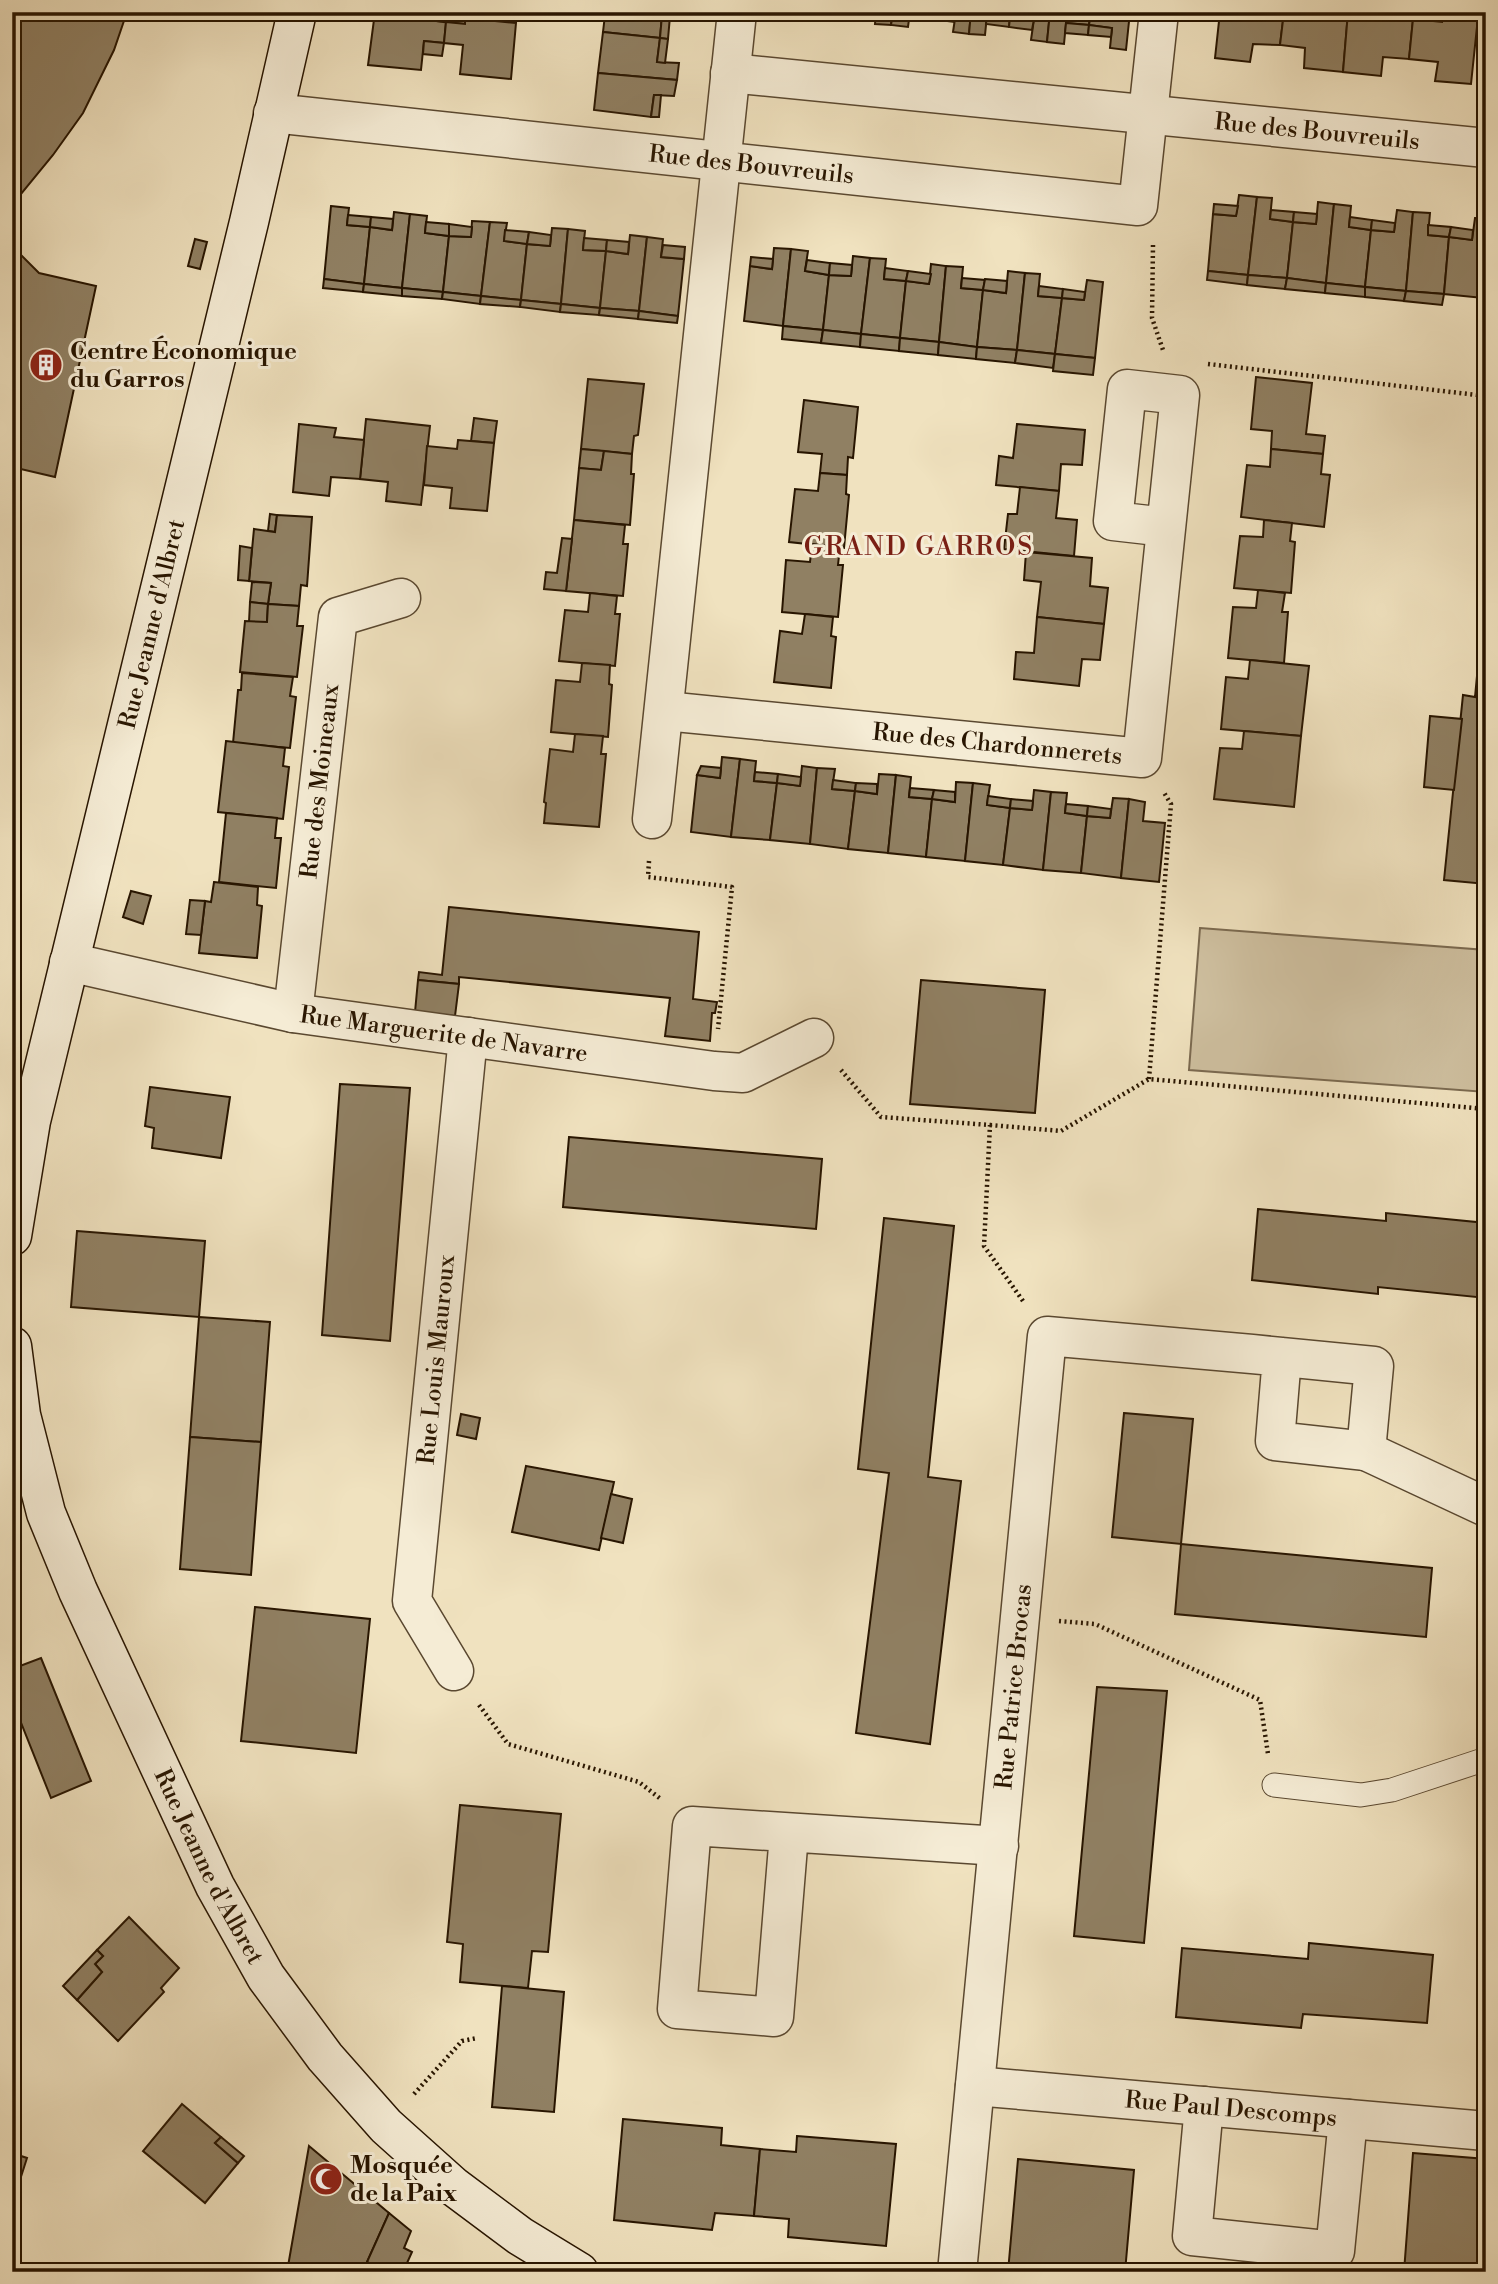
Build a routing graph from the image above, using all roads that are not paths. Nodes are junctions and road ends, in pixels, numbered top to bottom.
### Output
1 (297, 12) edge
2 (737, 12) edge
3 (1159, 12) edge
4 (730, 73) junction
5 (273, 113) junction
6 (1148, 116) junction
7 (1486, 148) edge
8 (720, 162) junction
9 (1166, 527) junction
10 (401, 598) dead end
11 (665, 711) junction
12 (652, 819) road end
13 (69, 962) junction
14 (293, 1013) junction
15 (468, 1037) junction
16 (814, 1038) road end
17 (12, 1236) edge
18 (12, 1346) edge
19 (1282, 1357) junction
20 (17, 1432) edge
21 (1366, 1451) junction
22 (1486, 1507) edge
23 (454, 1671) road end
24 (1486, 1759) edge
25 (1274, 1785) road end
26 (789, 1833) junction
27 (999, 1846) junction
28 (975, 2086) junction
29 (1204, 2106) junction
30 (1348, 2119) junction
31 (1486, 2131) edge
32 (579, 2272) edge
33 (957, 2272) edge

1 - 5 street, Rue Jeanne d'Albret
2 - 4 street
3 - 6 street
4 - 6 street, Rue des Bouvreuils
4 - 8 street
5 - 8 street, Rue des Bouvreuils
5 - 13 street, Rue Jeanne d'Albret
6 - 7 street, Rue des Bouvreuils
6 - 8 street, Rue des Bouvreuils
8 - 11 street
9 - 9 street, Rue des Chardonnerets
9 - 11 street, Rue des Chardonnerets
10 - 14 street, Rue des Moineaux
11 - 12 street
13 - 14 street, Rue Marguerite de Navarre
13 - 17 street, Rue Jeanne d'Albret
14 - 15 street, Rue Marguerite de Navarre
15 - 16 street, Rue Marguerite de Navarre
15 - 23 street, Rue Louis Mauroux
18 - 20 street, Rue Jeanne d'Albret
19 - 21 street
19 - 21 street
19 - 27 street, Rue Patrice Brocas
20 - 32 street, Rue Jeanne d'Albret
21 - 22 street
24 - 25 lane
26 - 26 street
26 - 27 street
27 - 28 street, Rue Patrice Brocas
28 - 29 street, Rue Paul Descomps
28 - 33 street, Rue Patrice Brocas
29 - 30 street, Rue Paul Descomps
29 - 30 street
30 - 31 street, Rue Paul Descomps

